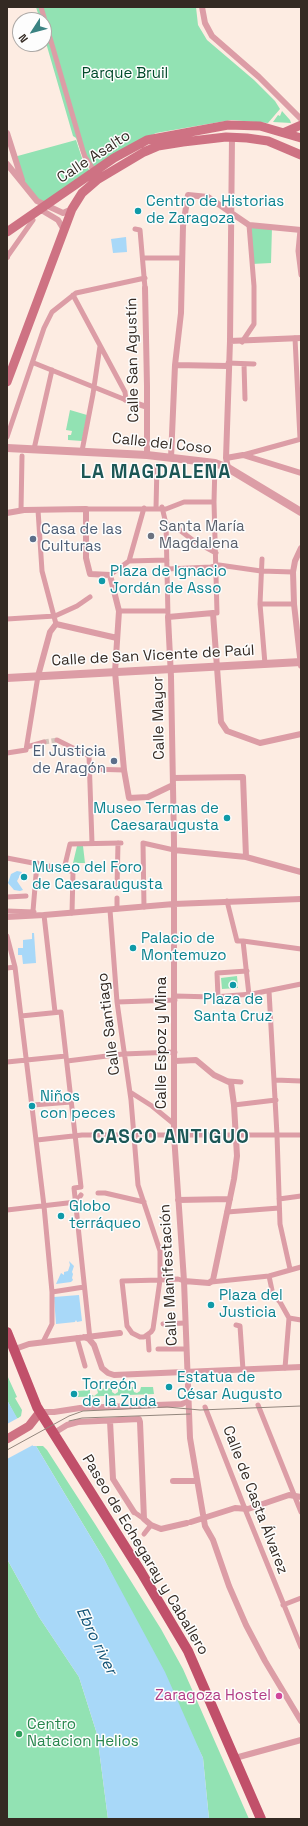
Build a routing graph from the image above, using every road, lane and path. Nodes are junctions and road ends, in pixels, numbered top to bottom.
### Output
1 (41, 7) edge
2 (202, 7) edge
3 (301, 119) edge
4 (301, 125) edge
5 (213, 127) junction
6 (285, 132) junction
7 (7, 133) edge
8 (301, 138) edge
9 (230, 139) junction
10 (268, 141) junction
11 (301, 155) edge
12 (7, 164) edge
13 (95, 172) junction
14 (23, 183) junction
15 (46, 205) junction
16 (72, 209) junction
17 (231, 213) junction
18 (35, 216) junction
19 (249, 225) junction
20 (135, 229) dead end
21 (64, 230) junction
22 (300, 230) edge
23 (7, 232) edge
24 (7, 253) edge
25 (7, 257) edge
26 (144, 258) junction
27 (182, 258) junction
28 (301, 275) edge
29 (143, 279) junction
30 (145, 288) joint
31 (73, 295) junction
32 (298, 338) edge
33 (230, 341) junction
34 (242, 342) junction
35 (100, 345) junction
36 (34, 363) junction
37 (244, 364) junction
38 (254, 364) dead end
39 (175, 365) junction
40 (228, 365) junction
41 (52, 370) junction
42 (7, 382) edge
43 (94, 388) junction
44 (245, 399) dead end
45 (126, 400) junction
46 (147, 408) junction
47 (7, 437) edge
48 (301, 439) edge
49 (7, 448) edge
50 (34, 449) junction
51 (82, 451) junction
52 (147, 455) junction
53 (243, 455) junction
54 (22, 456) dead end
55 (171, 458) junction
56 (226, 458) junction
57 (215, 463) junction
58 (157, 465) dead end
59 (228, 468) junction
60 (301, 473) edge
61 (214, 502) junction
62 (162, 507) junction
63 (144, 508) junction
64 (156, 508) junction
65 (86, 509) junction
66 (21, 510) junction
67 (38, 510) junction
68 (301, 512) edge
69 (7, 513) edge
70 (166, 524) junction
71 (301, 548) edge
72 (216, 553) junction
73 (262, 559) dead end
74 (167, 560) junction
75 (129, 561) junction
76 (216, 565) junction
77 (167, 569) junction
78 (261, 571) junction
79 (293, 572) junction
80 (110, 574) junction
81 (90, 597) dead end
82 (260, 604) junction
83 (297, 604) edge
84 (119, 612) junction
85 (213, 613) junction
86 (168, 614) junction
87 (55, 616) junction
88 (7, 619) edge
89 (56, 624) junction
90 (117, 638) junction
91 (301, 662) edge
92 (265, 664) junction
93 (301, 666) edge
94 (216, 667) junction
95 (171, 669) junction
96 (115, 672) junction
97 (38, 676) junction
98 (7, 678) edge
99 (301, 734) edge
100 (57, 740) tunnel mouth
101 (44, 742) tunnel mouth
102 (27, 747) junction
103 (7, 753) edge
104 (89, 770) junction
105 (124, 770) junction
106 (173, 778) junction
107 (173, 785) junction
108 (92, 844) junction
109 (174, 850) junction
110 (246, 857) junction
111 (7, 858) edge
112 (39, 864) junction
113 (64, 868) junction
114 (301, 872) edge
115 (117, 888) dead end
116 (26, 896) dead end
117 (7, 897) edge
118 (117, 898) dead end
119 (301, 899) edge
120 (227, 901) junction
121 (174, 904) junction
122 (144, 907) junction
123 (113, 910) junction
124 (7, 911) edge
125 (72, 913) junction
126 (44, 915) junction
127 (7, 917) edge
128 (7, 936) edge
129 (243, 943) junction
130 (301, 949) edge
131 (15, 967) junction
132 (7, 968) edge
133 (247, 971) junction
134 (301, 984) edge
135 (269, 991) junction
136 (251, 994) junction
137 (216, 997) junction
138 (175, 998) junction
139 (117, 1002) junction
140 (55, 1012) junction
141 (21, 1016) junction
142 (175, 1052) junction
143 (123, 1054) junction
144 (67, 1058) junction
145 (27, 1060) junction
146 (175, 1061) junction
147 (7, 1062) edge
148 (275, 1080) junction
149 (229, 1081) junction
150 (301, 1081) edge
151 (241, 1082) dead end
152 (130, 1092) junction
153 (276, 1100) junction
154 (71, 1102) junction
155 (33, 1105) junction
156 (234, 1105) junction
157 (174, 1124) junction
158 (174, 1135) junction
159 (236, 1135) junction
160 (277, 1135) junction
161 (301, 1135) edge
162 (75, 1136) junction
163 (134, 1136) junction
164 (37, 1140) junction
165 (98, 1193) dead end
166 (81, 1195) dead end
167 (301, 1196) edge
168 (279, 1198) junction
169 (178, 1200) junction
170 (230, 1200) junction
171 (76, 1202) junction
172 (144, 1202) junction
173 (44, 1206) junction
174 (278, 1208) junction
175 (7, 1210) edge
176 (227, 1212) junction
177 (301, 1267) edge
178 (290, 1269) junction
179 (269, 1276) junction
180 (160, 1280) junction
181 (184, 1281) junction
182 (210, 1283) junction
183 (84, 1287) junction
184 (52, 1292) junction
185 (289, 1318) junction
186 (301, 1320) edge
187 (185, 1323) junction
188 (159, 1324) junction
189 (236, 1325) dead end
190 (7, 1332) edge
191 (120, 1333) dead end
192 (148, 1335) junction
193 (77, 1338) junction
194 (88, 1338) junction
195 (43, 1342) junction
196 (15, 1349) junction
197 (158, 1349) dead end
198 (186, 1349) junction
199 (149, 1350) dead end
200 (85, 1366) dead end
201 (301, 1367) edge
202 (285, 1368) junction
203 (243, 1370) junction
204 (187, 1372) junction
205 (188, 1400) junction
206 (258, 1405) dead end
207 (206, 1407) dead end
208 (40, 1412) junction
209 (110, 1421) junction
210 (54, 1433) junction
211 (7, 1440) edge
212 (173, 1481) dead end
213 (196, 1481) junction
214 (294, 1495) junction
215 (301, 1498) edge
216 (245, 1509) junction
217 (134, 1512) joint
218 (301, 1512) edge
219 (203, 1517) junction
220 (144, 1519) junction
221 (151, 1525) junction
222 (144, 1534) dead end
223 (301, 1598) edge
224 (283, 1605) junction
225 (301, 1647) edge
226 (301, 1721) edge
227 (301, 1740) edge
228 (235, 1758) junction
229 (261, 1819) edge

1 - 13 street
2 - 3 street
4 - 6 main road
5 - 6 main road, Calle Asalto
5 - 9 street
5 - 13 main road, Calle Asalto
6 - 8 main road, Calle Asalto
7 - 14 street
8 - 10 main road
9 - 10 main road, Calle Asalto
9 - 16 main road, Calle Asalto
9 - 17 street
10 - 11 main road, Calle Asalto
12 - 14 street
13 - 15 main road, Calle Asalto
14 - 15 street
15 - 16 street
15 - 18 main road, Calle Asalto
16 - 21 main road, Calle Asalto
17 - 19 street
17 - 27 street
17 - 33 street
18 - 21 street
18 - 23 main road, Calle Asalto
18 - 25 street
19 - 22 street
19 - 34 street
20 - 26 street
21 - 42 main road, Calle Asalto
22 - 28 street
24 - 25 street
26 - 27 street
26 - 29 street
27 - 39 street
29 - 30 street
29 - 31 street
30 - 46 street, Calle San Agustín
31 - 35 street
31 - 36 street
32 - 34 street
32 - 48 street
33 - 34 street
33 - 40 street
35 - 43 street
35 - 45 street
36 - 41 street
36 - 47 street
37 - 38 street
37 - 40 street
37 - 44 street
39 - 40 street
39 - 55 street
40 - 56 street
41 - 43 street
41 - 50 street
43 - 45 street
43 - 51 street
45 - 46 street
46 - 52 street, Calle San Agustín
48 - 53 street
49 - 50 street, Calle del Coso
50 - 51 street, Calle del Coso
51 - 52 street, Calle del Coso
52 - 55 street, Calle del Coso
53 - 56 street
53 - 60 street
54 - 66 street
55 - 57 street, Calle del Coso
56 - 59 street
57 - 59 street, Calle del Coso
57 - 61 street
58 - 64 street
59 - 68 street, Calle del Coso
61 - 62 street
61 - 72 street
62 - 64 street
62 - 70 street, Calle Mayor
63 - 64 street
63 - 65 street
63 - 75 street
65 - 67 street
65 - 80 street
66 - 67 street
66 - 69 street
67 - 87 street
70 - 72 street
70 - 74 street, Calle Mayor
71 - 79 street
72 - 76 street
73 - 78 street
74 - 75 street
74 - 77 street, Calle Mayor
75 - 80 street
76 - 77 street
76 - 78 street
76 - 85 street
77 - 86 street, Calle Mayor
78 - 79 street
78 - 82 street
79 - 83 street
80 - 84 street
81 - 87 street
82 - 83 street
82 - 92 street
83 - 91 street
84 - 86 street
84 - 90 street
85 - 86 street
85 - 94 street
86 - 95 street, Calle Mayor
87 - 88 street
87 - 89 street
89 - 90 street
89 - 97 street
90 - 96 street
91 - 92 street, Calle de San Vicente de Paúl
91 - 93 street
92 - 94 street, Calle de San Vicente de Paúl
94 - 95 street, Calle de San Vicente de Paúl
94 - 99 street
95 - 96 street, Calle de San Vicente de Paúl
95 - 106 street, Calle Mayor
96 - 97 street, Calle de San Vicente de Paúl
96 - 105 street
97 - 98 street, Calle de San Vicente de Paúl
97 - 102 street
100 - 104 street
101 - 102 street
102 - 103 street
104 - 105 street
104 - 108 street
105 - 107 street
106 - 107 street, Calle Mayor
106 - 110 street
107 - 109 street, Calle Mayor
108 - 113 street
108 - 115 street
109 - 110 street
109 - 121 street, Calle Mayor
109 - 122 street
110 - 114 street
111 - 112 street
112 - 113 street
112 - 124 street
113 - 125 street
116 - 117 street
118 - 123 street, Calle Santiago
119 - 120 street
120 - 121 street
120 - 129 street
121 - 122 street
121 - 138 street, Calle Espoz y Mina
122 - 123 street
123 - 125 street
123 - 139 street, Calle Santiago
125 - 126 street
126 - 127 street
126 - 140 street
128 - 131 street
129 - 130 street
129 - 133 street
131 - 132 street
131 - 141 street
133 - 136 street
133 - 137 street
134 - 135 street
135 - 136 street
135 - 148 street
136 - 137 street
137 - 138 street
138 - 139 street
138 - 142 street, Calle Espoz y Mina
139 - 143 street, Calle Santiago
140 - 141 street
140 - 144 street
141 - 145 street
142 - 143 street
142 - 146 street, Calle Espoz y Mina
143 - 144 street
143 - 152 street, Calle Santiago
144 - 145 street
144 - 154 street
145 - 147 street
145 - 155 street
146 - 149 street
146 - 157 street, Calle Espoz y Mina
148 - 150 street
148 - 153 street
149 - 151 street
149 - 156 street
152 - 157 street
152 - 163 street, Calle Santiago
153 - 156 street
153 - 160 street
154 - 155 street
154 - 162 street
155 - 164 street
156 - 159 street
157 - 158 street, Calle Espoz y Mina
158 - 159 street
158 - 163 street
158 - 169 street, Calle Manifestación
159 - 160 street
159 - 170 street
160 - 161 street
160 - 168 street
162 - 163 street
162 - 164 street
162 - 171 street
163 - 172 street, Calle Santiago
164 - 173 street
165 - 172 street
166 - 171 street
167 - 168 street
168 - 174 street
169 - 170 street
169 - 181 street, Calle Manifestación
170 - 176 street
171 - 173 street
171 - 183 street
172 - 180 street, Calle Santiago
173 - 175 street
173 - 184 street
174 - 176 street
174 - 178 street
176 - 182 street
177 - 178 street
178 - 179 street
179 - 182 street
179 - 185 street
180 - 181 street
180 - 188 street, Calle Santiago
180 - 192 street
181 - 182 street
181 - 187 street, Calle Manifestación
183 - 184 street
183 - 194 street
184 - 195 street
185 - 186 street
185 - 202 street
187 - 188 street
187 - 198 street, Calle Manifestación
188 - 192 street
189 - 203 street
190 - 196 main road, Paseo de Echegaray y Caballero
191 - 194 street
192 - 199 street
193 - 194 street
193 - 195 street
193 - 200 street
194 - 204 street
195 - 196 street
196 - 208 main road, Paseo de Echegaray y Caballero
197 - 198 street
198 - 204 street, Calle Manifestación
201 - 202 street
202 - 203 street
203 - 204 street
204 - 205 street, Calle Manifestación
205 - 208 street
205 - 213 street, Calle Manifestación
206 - 214 street
207 - 216 street, Calle de Casta Álvarez
208 - 210 main road, Paseo de Echegaray y Caballero
208 - 211 main road
209 - 210 street
209 - 217 street
209 - 220 street
210 - 228 main road, Paseo de Echegaray y Caballero
212 - 213 street
213 - 219 street, Calle Manifestación
214 - 215 street
214 - 216 street
214 - 218 street
216 - 219 street
216 - 224 street, Calle de Casta Álvarez
217 - 220 street
219 - 221 street
219 - 226 street, Calle Manifestación
220 - 221 street
221 - 222 street
223 - 224 street
224 - 225 street, Calle de Casta Álvarez
227 - 228 street
228 - 229 main road, Paseo de Echegaray y Caballero

